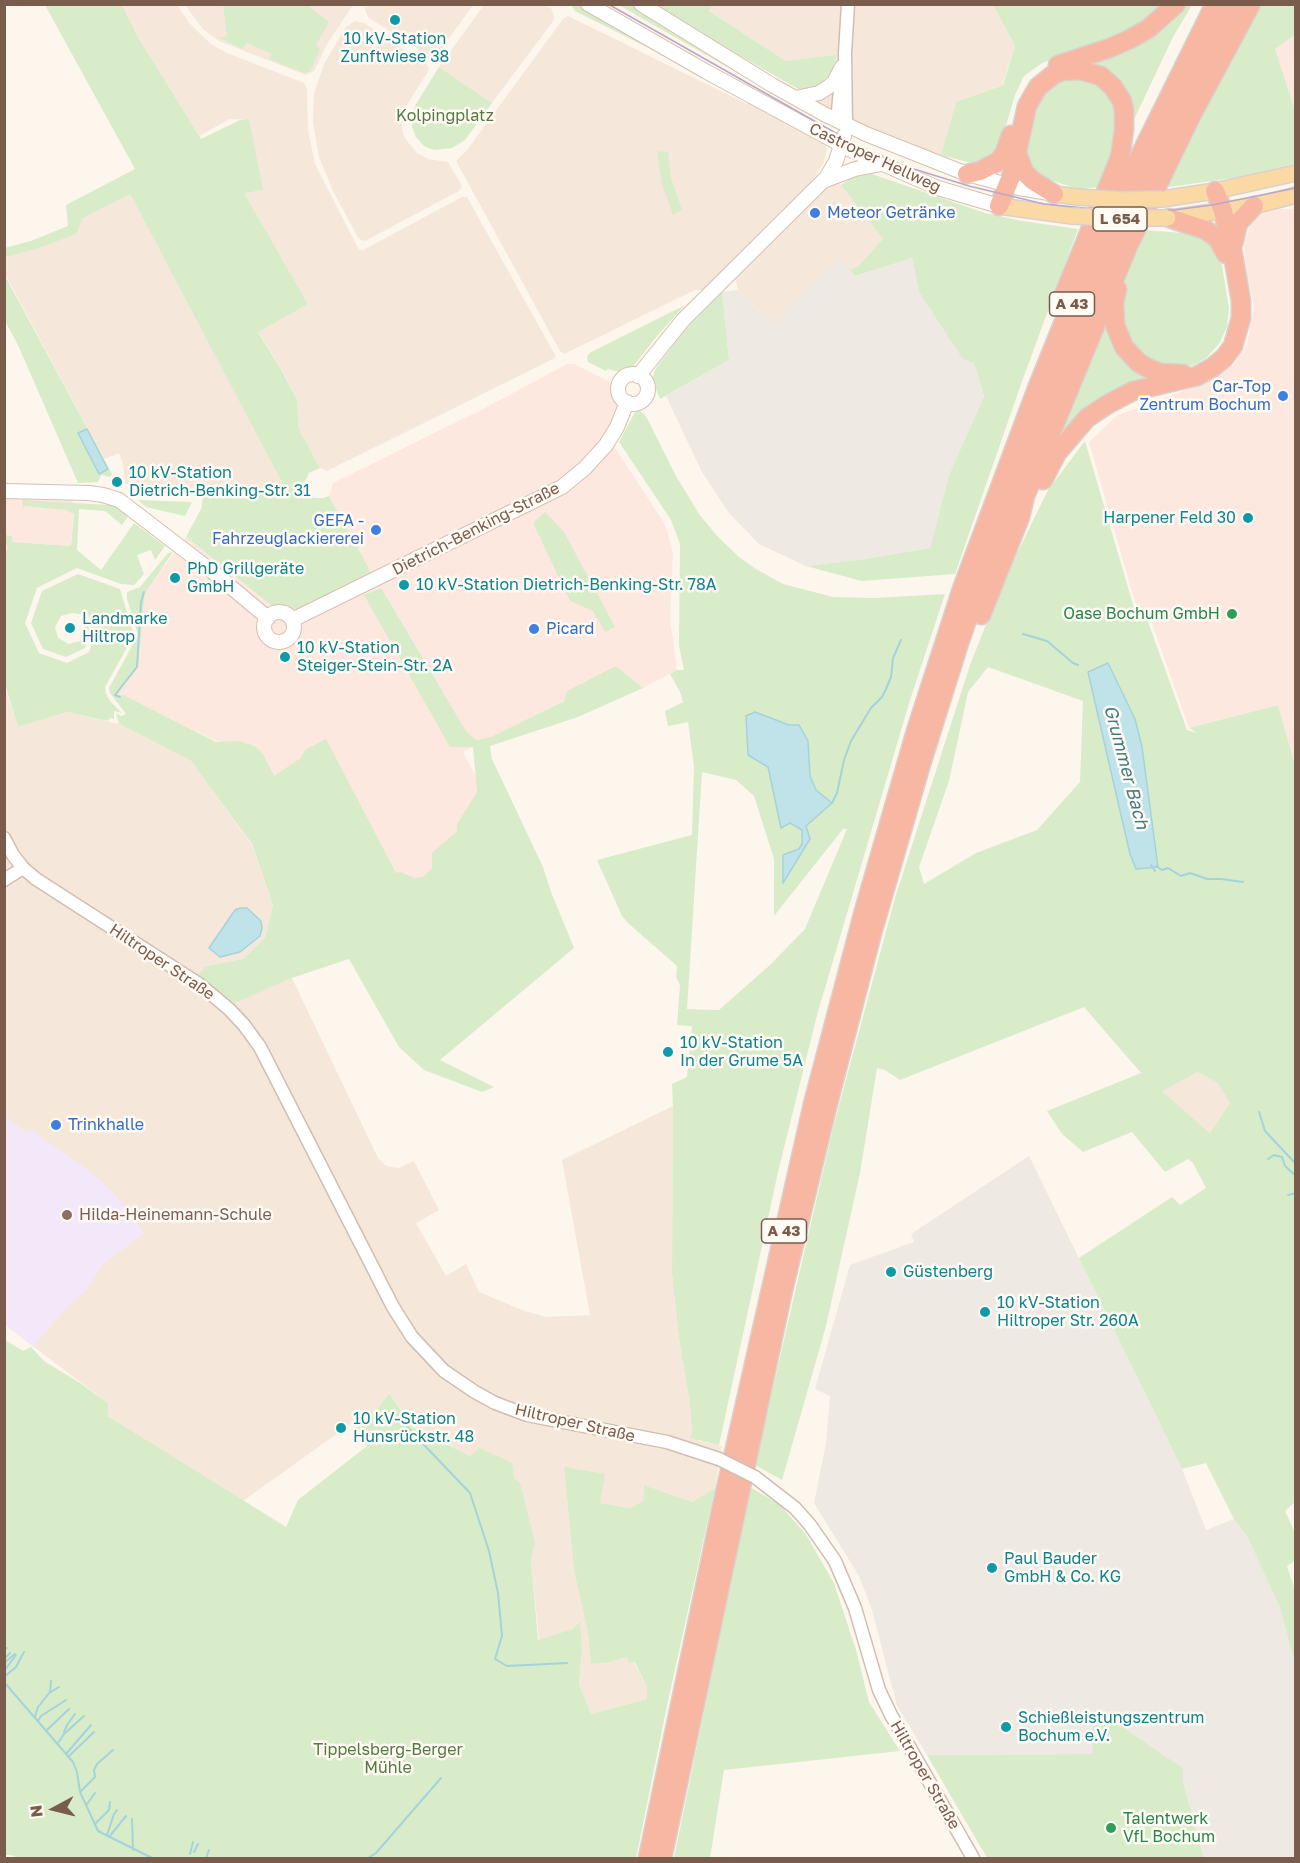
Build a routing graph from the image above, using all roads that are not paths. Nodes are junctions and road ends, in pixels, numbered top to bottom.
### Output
1 (588, 4) edge
2 (641, 4) edge
3 (848, 4) edge
4 (1176, 4) edge
5 (1215, 4) edge
6 (1231, 4) edge
7 (1251, 4) edge
8 (845, 53) junction
9 (842, 67) junction
10 (796, 98) junction
11 (1017, 119) junction
12 (842, 123) junction
13 (837, 143) junction
14 (1016, 149) junction
15 (881, 165) junction
16 (1296, 172) edge
17 (967, 174) junction
18 (823, 181) junction
19 (1004, 184) junction
20 (1215, 190) junction
21 (1054, 194) junction
22 (809, 195) junction
23 (1296, 195) edge
24 (1158, 197) junction
25 (999, 206) junction
26 (1254, 206) junction
27 (1220, 211) junction
28 (1168, 218) junction
29 (1229, 251) junction
30 (638, 375) junction
31 (627, 402) junction
32 (4, 491) edge
33 (1020, 517) junction
34 (962, 589) junction
35 (268, 618) junction
36 (292, 620) junction
37 (921, 764) junction
38 (4, 838) edge
39 (23, 868) junction
40 (4, 880) edge
41 (648, 1858) edge
42 (662, 1858) edge
43 (973, 1858) edge

1 - 13 main road, Castroper Hellweg / L 654
2 - 10 main road, Castroper Hellweg / L 654
3 - 8 street
4 - 11 highway
5 - 34 highway, A 43
6 - 37 highway, A 43
7 - 24 highway
8 - 9 street
8 - 12 street
9 - 10 main road
9 - 12 street
10 - 12 main road, Castroper Hellweg / L 654
11 - 17 highway
11 - 19 highway
12 - 13 main road
12 - 17 main road, Castroper Hellweg / L 654
13 - 15 main road, Castroper Hellweg / L 654
13 - 18 main road, Dietrich-Benking-Straße
13 - 22 main road, Dietrich-Benking-Straße
14 - 19 highway
14 - 21 highway
14 - 34 highway
15 - 18 main road, Dietrich-Benking-Straße
15 - 25 main road, Castroper Hellweg / L 654
16 - 20 main road, Castroper Hellweg / L 654
17 - 19 main road, Castroper Hellweg / L 654
18 - 22 main road, Dietrich-Benking-Straße
19 - 21 main road, Castroper Hellweg / L 654
19 - 25 highway
20 - 24 main road, Castroper Hellweg / L 654
20 - 27 highway
21 - 24 main road, Castroper Hellweg / L 654, bridge
22 - 30 main road, Dietrich-Benking-Straße
23 - 26 main road, Castroper Hellweg / L 654
24 - 29 highway
24 - 33 highway
25 - 28 main road, Castroper Hellweg / L 654, bridge
26 - 27 main road, Castroper Hellweg / L 654
26 - 29 highway
27 - 28 main road, Castroper Hellweg / L 654
27 - 29 highway
28 - 29 highway
29 - 33 highway
30 - 31 main road, Dietrich-Benking-Straße
30 - 31 main road
31 - 36 main road, Dietrich-Benking-Straße
32 - 35 main road
33 - 37 highway
34 - 41 highway, A 43
35 - 36 main road
35 - 36 main road
37 - 42 highway, A 43
38 - 39 street, Hiltroper Straße
39 - 40 street
39 - 43 street, Hiltroper Straße, bridge

